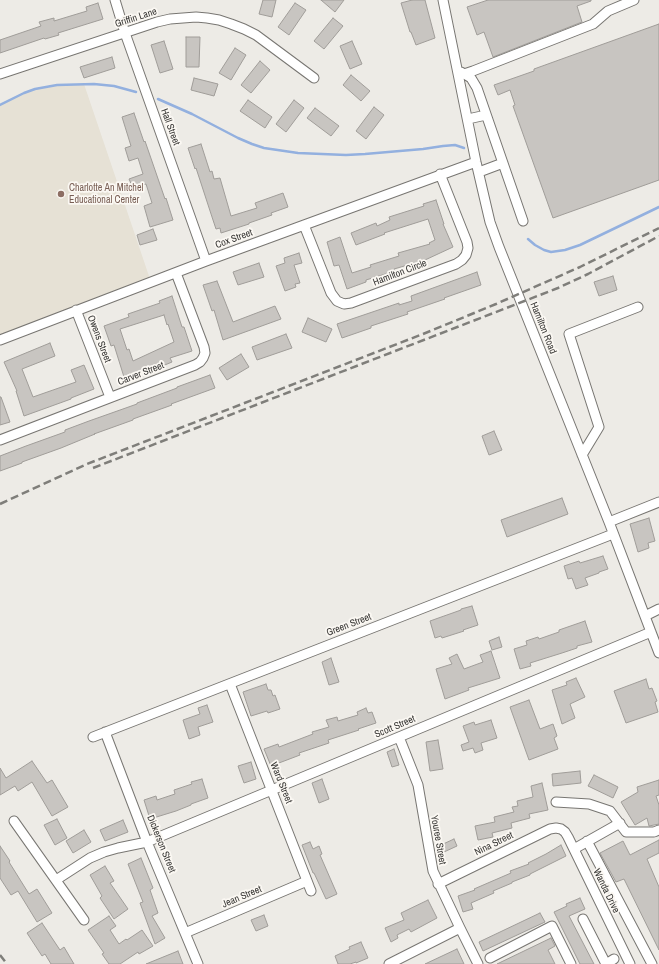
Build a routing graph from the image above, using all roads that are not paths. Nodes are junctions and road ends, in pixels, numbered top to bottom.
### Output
1 (115, 0) edge
2 (443, 0) edge
3 (634, 0) edge
4 (125, 33) junction
5 (461, 72) junction
6 (0, 74) edge
7 (314, 78) dead end
8 (486, 115) junction
9 (468, 119) junction
10 (476, 162) junction
11 (503, 163) junction
12 (479, 172) junction
13 (440, 174) junction
14 (523, 221) dead end
15 (304, 225) junction
16 (206, 261) junction
17 (176, 273) junction
18 (638, 307) dead end
19 (76, 310) junction
20 (0, 340) edge
21 (110, 397) junction
22 (0, 440) edge
23 (582, 455) junction
24 (659, 502) edge
25 (609, 522) junction
26 (613, 534) junction
27 (659, 609) edge
28 (645, 616) junction
29 (651, 632) junction
30 (659, 653) edge
31 (230, 684) junction
32 (105, 732) junction
33 (93, 737) dead end
34 (399, 737) junction
35 (271, 790) junction
36 (556, 802) dead end
37 (14, 821) dead end
38 (620, 823) junction
39 (560, 829) joint
40 (659, 830) edge
41 (147, 842) junction
42 (587, 842) junction
43 (574, 849) junction
44 (56, 880) junction
45 (307, 881) junction
46 (438, 884) junction
47 (311, 891) dead end
48 (583, 919) dead end
49 (84, 920) dead end
50 (460, 928) junction
51 (185, 933) junction
52 (625, 953) junction
53 (490, 958) dead end
54 (616, 962) edge
55 (198, 964) edge
56 (389, 964) edge
57 (478, 964) edge
58 (571, 964) edge
59 (630, 964) edge
60 (652, 964) edge

1 - 4 street, Hall Street
2 - 5 street, Hamilton Road
3 - 5 street
4 - 6 street, Griffin Lane
4 - 7 street, Griffin Lane
4 - 16 street, Hall Street
5 - 8 street
5 - 9 street, Hamilton Road
8 - 9 street
8 - 11 street
9 - 10 street, Hamilton Road
10 - 12 street, Hamilton Road
10 - 13 street, Cox Street
11 - 12 street
11 - 14 street
12 - 23 street, Hamilton Road
13 - 15 street, Cox Street
13 - 15 street, Hamilton Circle
15 - 16 street, Cox Street
16 - 17 street, Cox Street
17 - 19 street, Cox Street
17 - 21 street, Carver Street
18 - 23 street
19 - 20 street, Cox Street
19 - 21 street, Owens Street
21 - 22 street, Carver Street
23 - 25 street, Hamilton Road
24 - 25 street
25 - 26 street, Hamilton Road
26 - 28 street, Hamilton Road
26 - 31 street, Green Street
27 - 28 street
28 - 29 street, Hamilton Road
29 - 30 street, Hamilton Road
29 - 34 street, Scott Street
31 - 32 street, Green Street
31 - 35 street, Ward Street
32 - 33 street, Green Street
32 - 41 street, Dickerson Street
34 - 35 street, Scott Street
34 - 46 street, Youree Street
35 - 41 street, Scott Street
35 - 45 street, Ward Street
36 - 38 street
37 - 44 street
38 - 40 street
38 - 42 street
39 - 43 street, Wanda Drive
39 - 46 street, Nina Street
41 - 44 street, Scott Street
41 - 51 street, Dickerson Street
42 - 43 street
42 - 60 street
43 - 52 street, Wanda Drive
44 - 49 street
45 - 47 street, Ward Street
45 - 51 street, Jean Street
46 - 50 street, Youree Street
48 - 54 street
50 - 56 street
50 - 57 street, Youree Street
51 - 55 street, Dickerson Street
52 - 54 street
52 - 59 street, Wanda Drive
53 - 58 street

